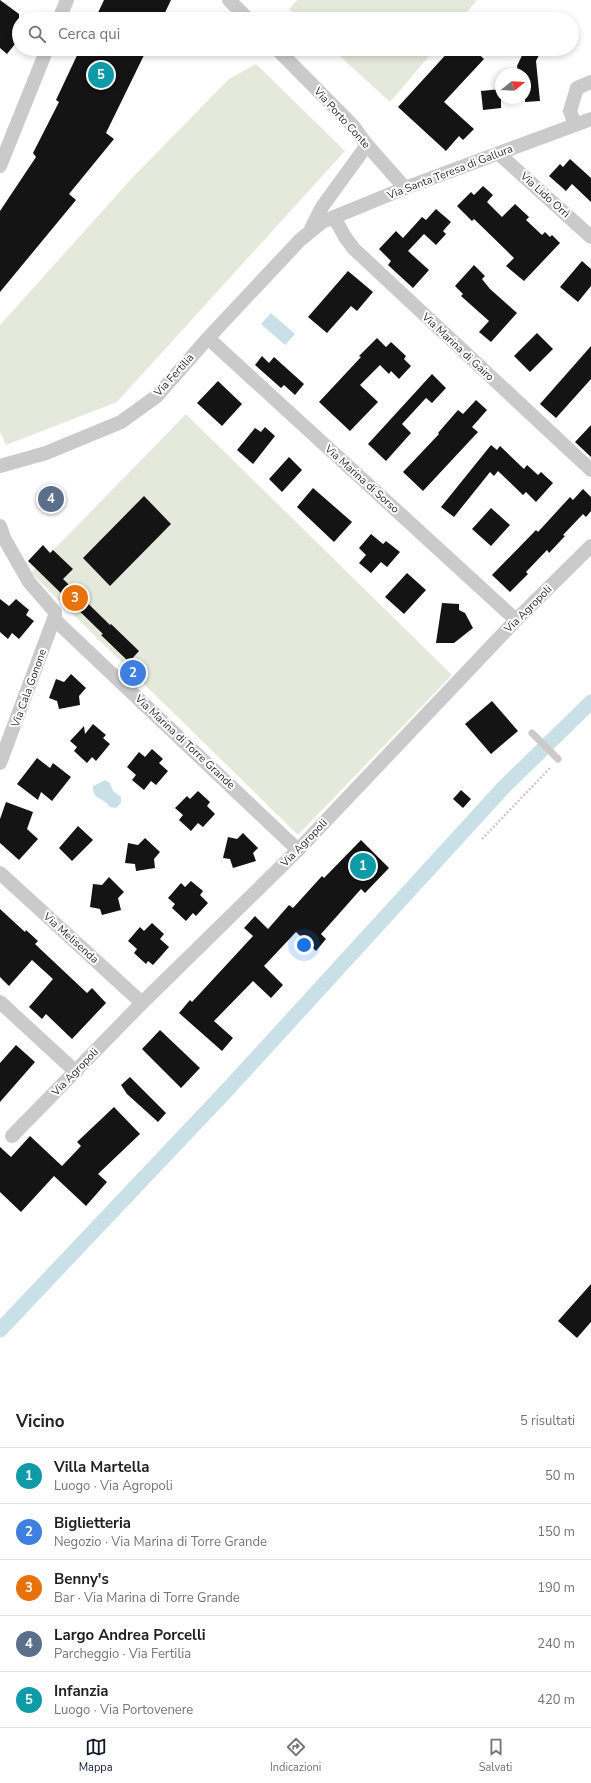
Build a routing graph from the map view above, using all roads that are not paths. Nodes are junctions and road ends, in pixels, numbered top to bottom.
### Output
1 (67, 0) edge
2 (229, 0) edge
3 (62, 12) edge
4 (241, 12) edge
5 (44, 56) edge
6 (284, 56) edge
7 (591, 82) edge
8 (591, 119) edge
9 (575, 125) junction
10 (367, 145) junction
11 (499, 154) junction
12 (0, 166) edge
13 (405, 188) junction
14 (334, 217) junction
15 (311, 230) junction
16 (591, 237) edge
17 (208, 338) junction
18 (0, 466) edge
19 (591, 470) edge
20 (2, 532) edge
21 (591, 546) edge
22 (55, 615) junction
23 (516, 620) junction
24 (532, 733) dead end
25 (558, 759) road end
26 (0, 763) edge
27 (298, 850) junction
28 (0, 874) edge
29 (0, 1002) edge
30 (142, 1003) junction
31 (76, 1072) junction
32 (12, 1136) dead end

1 - 3 street
2 - 4 street
5 - 12 street
6 - 10 street, Via Porto Conte
7 - 9 street
8 - 9 street, Via Santa Teresa di Gallura
9 - 11 street, Via Santa Teresa di Gallura
10 - 13 street, Via Porto Conte
10 - 15 street
11 - 13 street, Via Santa Teresa di Gallura
11 - 16 street, Via Lido Orrì
13 - 14 street, Via Santa Teresa di Gallura
14 - 15 street, Via Santa Teresa di Gallura
14 - 19 street, Via Marina di Gairo
15 - 17 street, Via Fertilia
17 - 18 street, Via Fertilia
17 - 23 street, Via Marina di Sorso
20 - 22 street, Via Marina di Torre Grande
21 - 23 street, Via Agropoli
22 - 26 street, Via Cala Gonone
22 - 27 street, Via Marina di Torre Grande
23 - 27 street, Via Agropoli
24 - 25 lane
27 - 30 street, Via Agropoli
28 - 30 street, Via Melisenda
29 - 31 street
30 - 31 street, Via Agropoli
31 - 32 street, Via Agropoli

